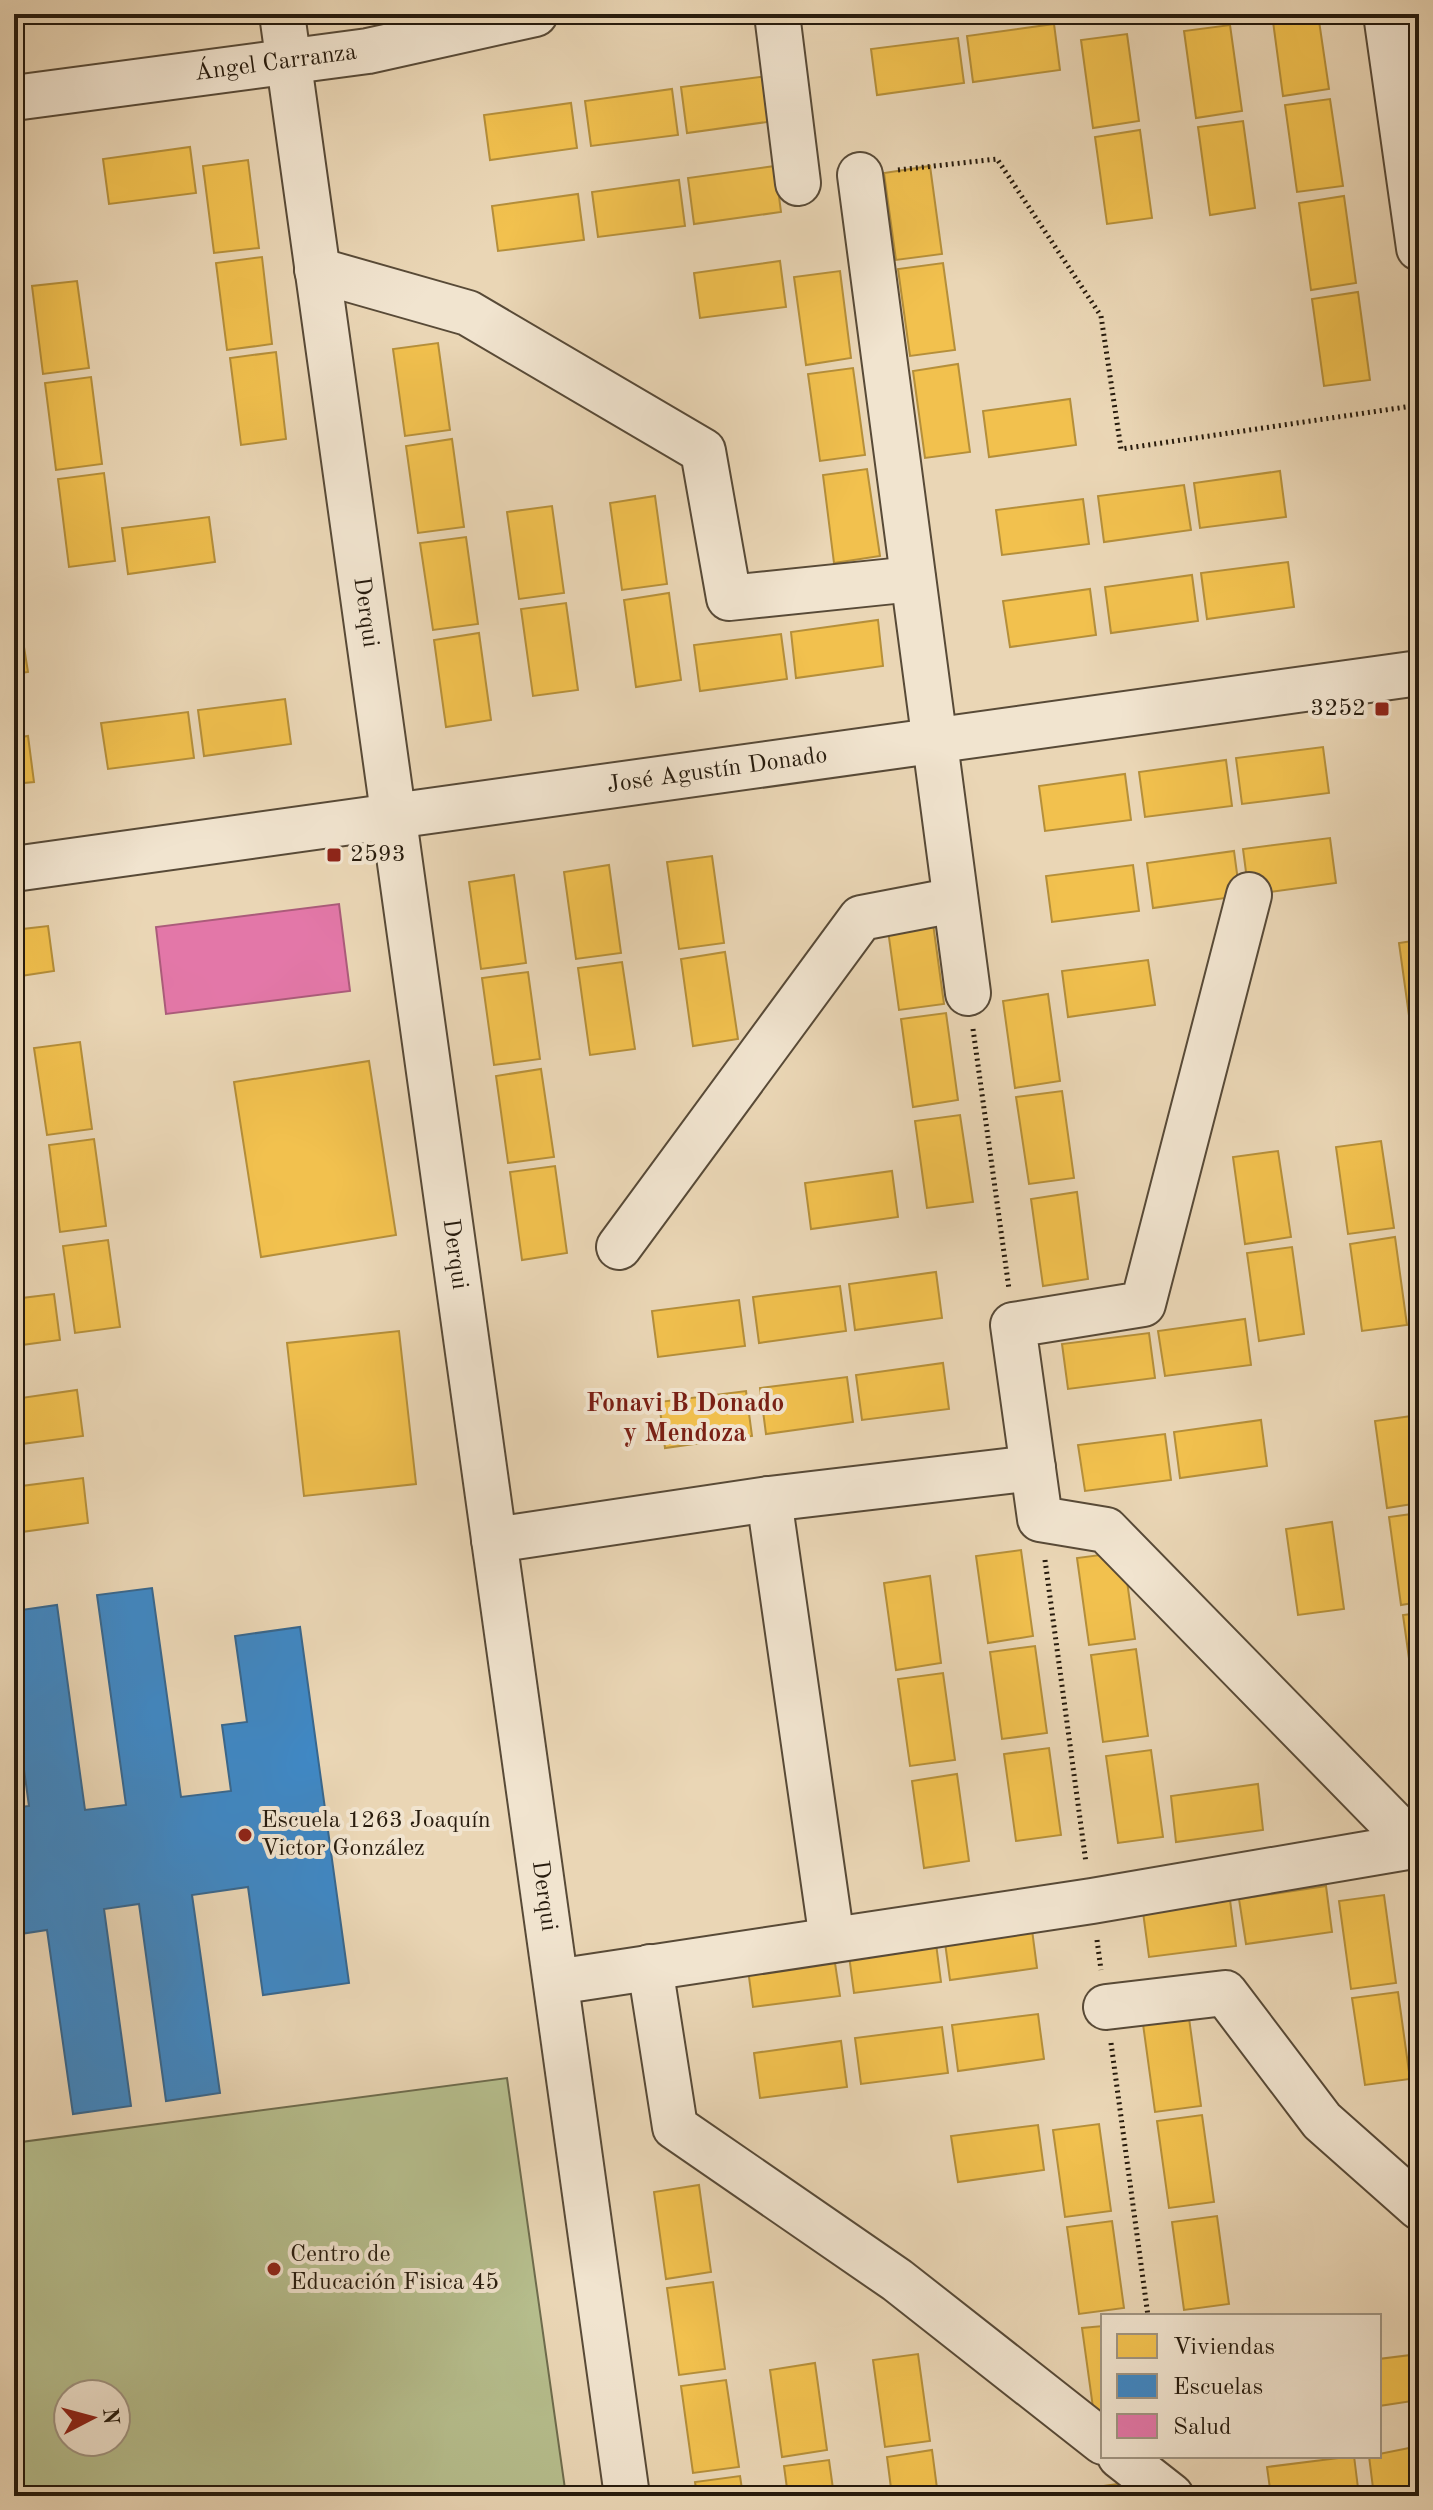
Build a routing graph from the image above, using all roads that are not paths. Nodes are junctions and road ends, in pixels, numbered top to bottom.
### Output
1 (282, 14) edge
2 (535, 14) edge
3 (777, 14) edge
4 (1386, 14) edge
5 (288, 61) junction
6 (14, 98) edge
7 (860, 175) road end
8 (798, 183) dead end
9 (1419, 248) edge
10 (317, 270) junction
11 (913, 579) junction
12 (1419, 673) edge
13 (933, 740) junction
14 (393, 816) junction
15 (14, 869) edge
16 (1249, 895) dead end
17 (955, 900) junction
18 (968, 993) road end
19 (619, 1247) dead end
20 (1033, 1468) junction
21 (769, 1499) junction
22 (494, 1540) junction
23 (1417, 1846) edge
24 (832, 1940) junction
25 (650, 1967) junction
26 (556, 1982) junction
27 (1106, 2007) dead end
28 (1419, 2207) edge
29 (1101, 2440) edge
30 (1123, 2458) edge
31 (627, 2496) edge
32 (1171, 2496) edge

1 - 5 street, Derqui
2 - 5 street, Ángel Carranza
3 - 8 street
4 - 9 street
5 - 6 street, Ángel Carranza
5 - 10 street, Derqui
7 - 11 street
10 - 11 street
10 - 14 street, Derqui
11 - 13 street
12 - 13 street, José Agustín Donado
13 - 14 street, José Agustín Donado
13 - 17 street
14 - 15 street, José Agustín Donado
14 - 22 street, Derqui
16 - 20 street
17 - 18 street
17 - 19 street
20 - 21 street
20 - 23 street
21 - 22 street
21 - 24 street
22 - 26 street, Derqui
23 - 24 street
24 - 25 street
25 - 26 street
25 - 29 street
26 - 31 street, Derqui
27 - 28 street
30 - 32 street

